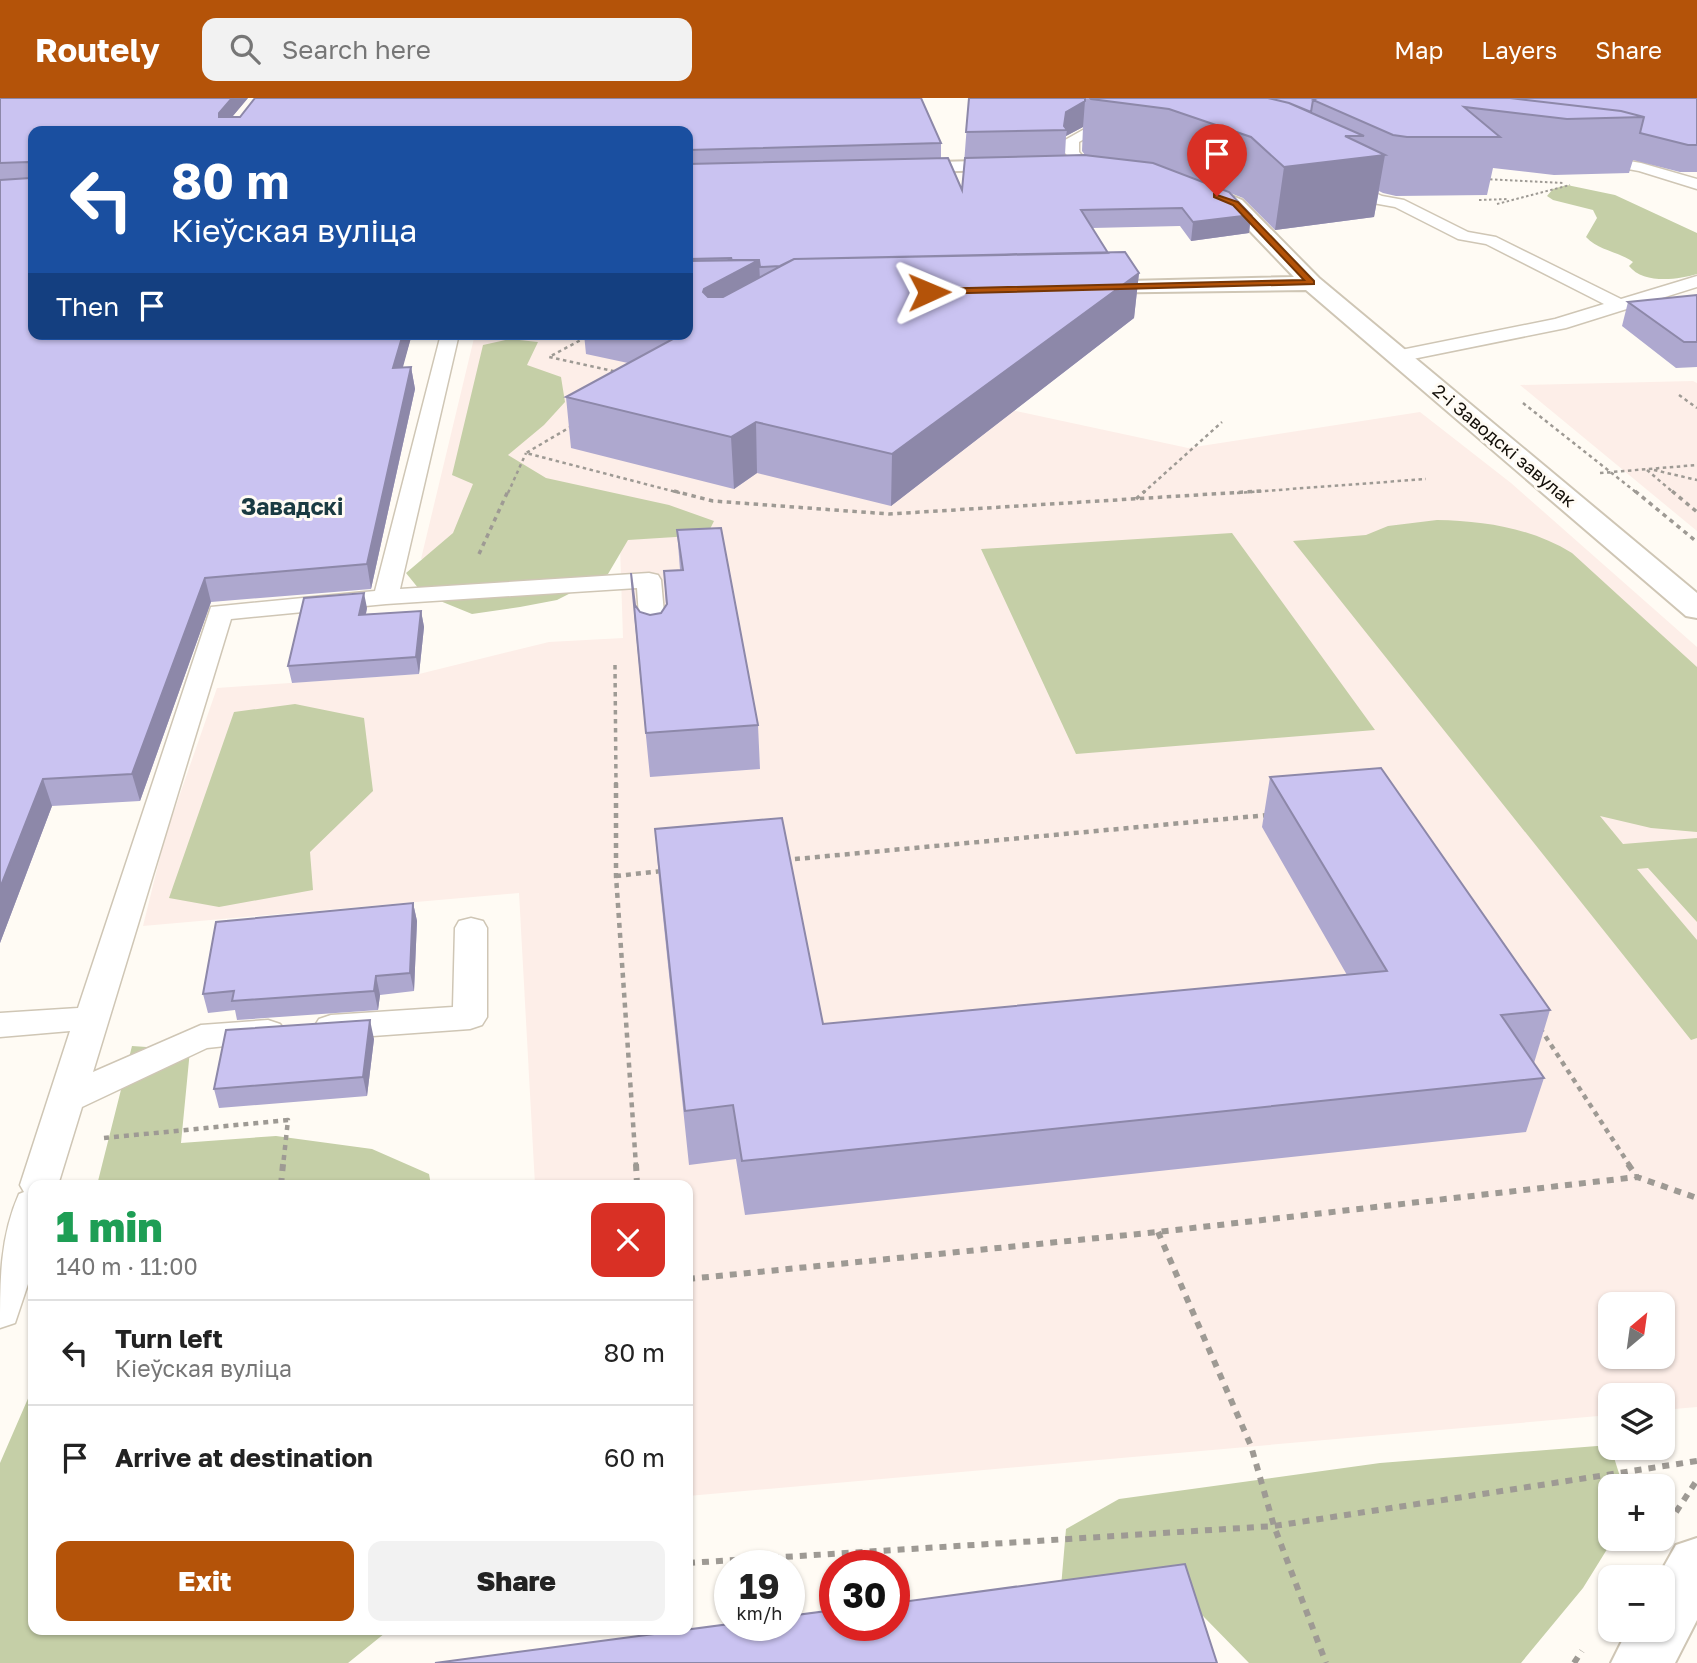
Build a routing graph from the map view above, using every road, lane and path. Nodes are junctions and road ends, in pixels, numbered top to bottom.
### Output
1 (1138, 131) edge
2 (1569, 156) edge
3 (1059, 164) edge
4 (1083, 164) junction
5 (1036, 165) edge
6 (1105, 165) edge
7 (879, 169) edge
8 (1328, 175) edge
9 (1482, 179) edge
10 (1187, 184) edge
11 (1697, 184) edge
12 (1433, 221) junction
13 (1697, 281) edge
14 (1311, 283) junction
15 (1068, 288) edge
16 (1620, 305) junction
17 (449, 340) edge
18 (581, 340) edge
19 (1448, 346) junction
20 (1398, 356) junction
21 (626, 374) edge
22 (1679, 396) dead end
23 (1697, 408) edge
24 (1222, 422) dead end
25 (572, 426) dead end
26 (526, 453) junction
27 (1697, 465) edge
28 (1646, 469) junction
29 (1612, 472) junction
30 (1540, 478) junction
31 (1426, 479) dead end
32 (1697, 480) edge
33 (1135, 500) junction
34 (1697, 512) edge
35 (1697, 542) edge
36 (478, 557) dead end
37 (386, 597) junction
38 (1697, 609) edge
39 (654, 646) joint
40 (1269, 815) edge
41 (783, 860) edge
42 (672, 870) edge
43 (616, 876) junction
44 (471, 928) dead end
45 (92, 1018) junction
46 (1538, 1025) edge
47 (0, 1026) edge
48 (66, 1099) junction
49 (53, 1142) junction
50 (1637, 1177) junction
51 (41, 1180) edge
52 (282, 1180) edge
53 (637, 1180) edge
54 (1697, 1198) edge
55 (28, 1220) edge
56 (1158, 1232) junction
57 (693, 1278) edge
58 (0, 1311) edge
59 (1697, 1461) edge
60 (1697, 1480) edge
61 (1274, 1526) junction
62 (1683, 1543) edge
63 (693, 1563) edge
64 (1675, 1575) edge
65 (1654, 1642) edge
66 (1326, 1663) edge
67 (1642, 1663) edge

1 - 4 lane
2 - 11 lane
3 - 4 street
4 - 6 street
5 - 7 street
8 - 12 lane
9 - 12 path
10 - 14 street, 2-і Заводскі завулак
12 - 16 lane
13 - 16 lane
14 - 15 street
14 - 20 street, 2-і Заводскі завулак
16 - 19 lane
17 - 37 lane
18 - 21 path
19 - 20 lane
19 - 29 path
20 - 30 street, 2-і Заводскі завулак
22 - 23 path
24 - 33 path
25 - 26 path
26 - 33 path
26 - 36 path
27 - 28 path
28 - 29 path
28 - 32 path
28 - 34 path
29 - 30 path
29 - 35 path
30 - 38 street, 2-і Заводскі завулак
31 - 33 path
37 - 39 lane
37 - 45 lane
39 - 43 path
40 - 41 path
42 - 43 path
43 - 53 path
44 - 48 lane
45 - 47 lane
45 - 48 lane
46 - 50 path
48 - 49 lane
49 - 51 lane
49 - 52 path
50 - 54 path
50 - 56 path
55 - 58 lane
56 - 57 path
56 - 61 path
59 - 61 path
60 - 62 path
61 - 63 path
61 - 66 path
62 - 64 street
65 - 67 street

